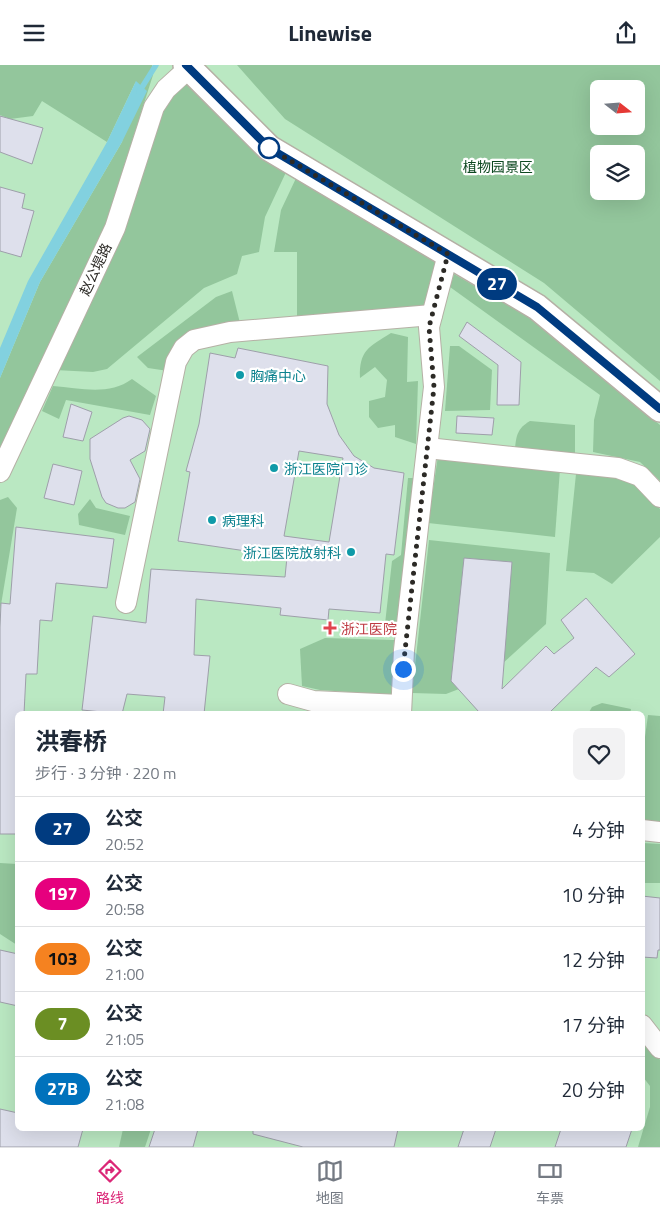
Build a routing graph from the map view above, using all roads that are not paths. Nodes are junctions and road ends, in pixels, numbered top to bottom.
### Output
1 (187, 67) edge
2 (448, 254) junction
3 (432, 315) junction
4 (660, 409) edge
5 (427, 448) junction
6 (0, 472) edge
7 (660, 497) edge
8 (126, 603) dead end
9 (288, 694) dead end
10 (401, 709) edge
11 (645, 830) edge
12 (660, 832) edge
13 (645, 1029) edge
14 (660, 1048) edge

1 - 2 main road
1 - 6 street, 赵公堤路
2 - 3 street
2 - 4 main road
3 - 5 street
3 - 8 street
5 - 7 street
5 - 10 street
9 - 10 street
11 - 12 street
13 - 14 street

